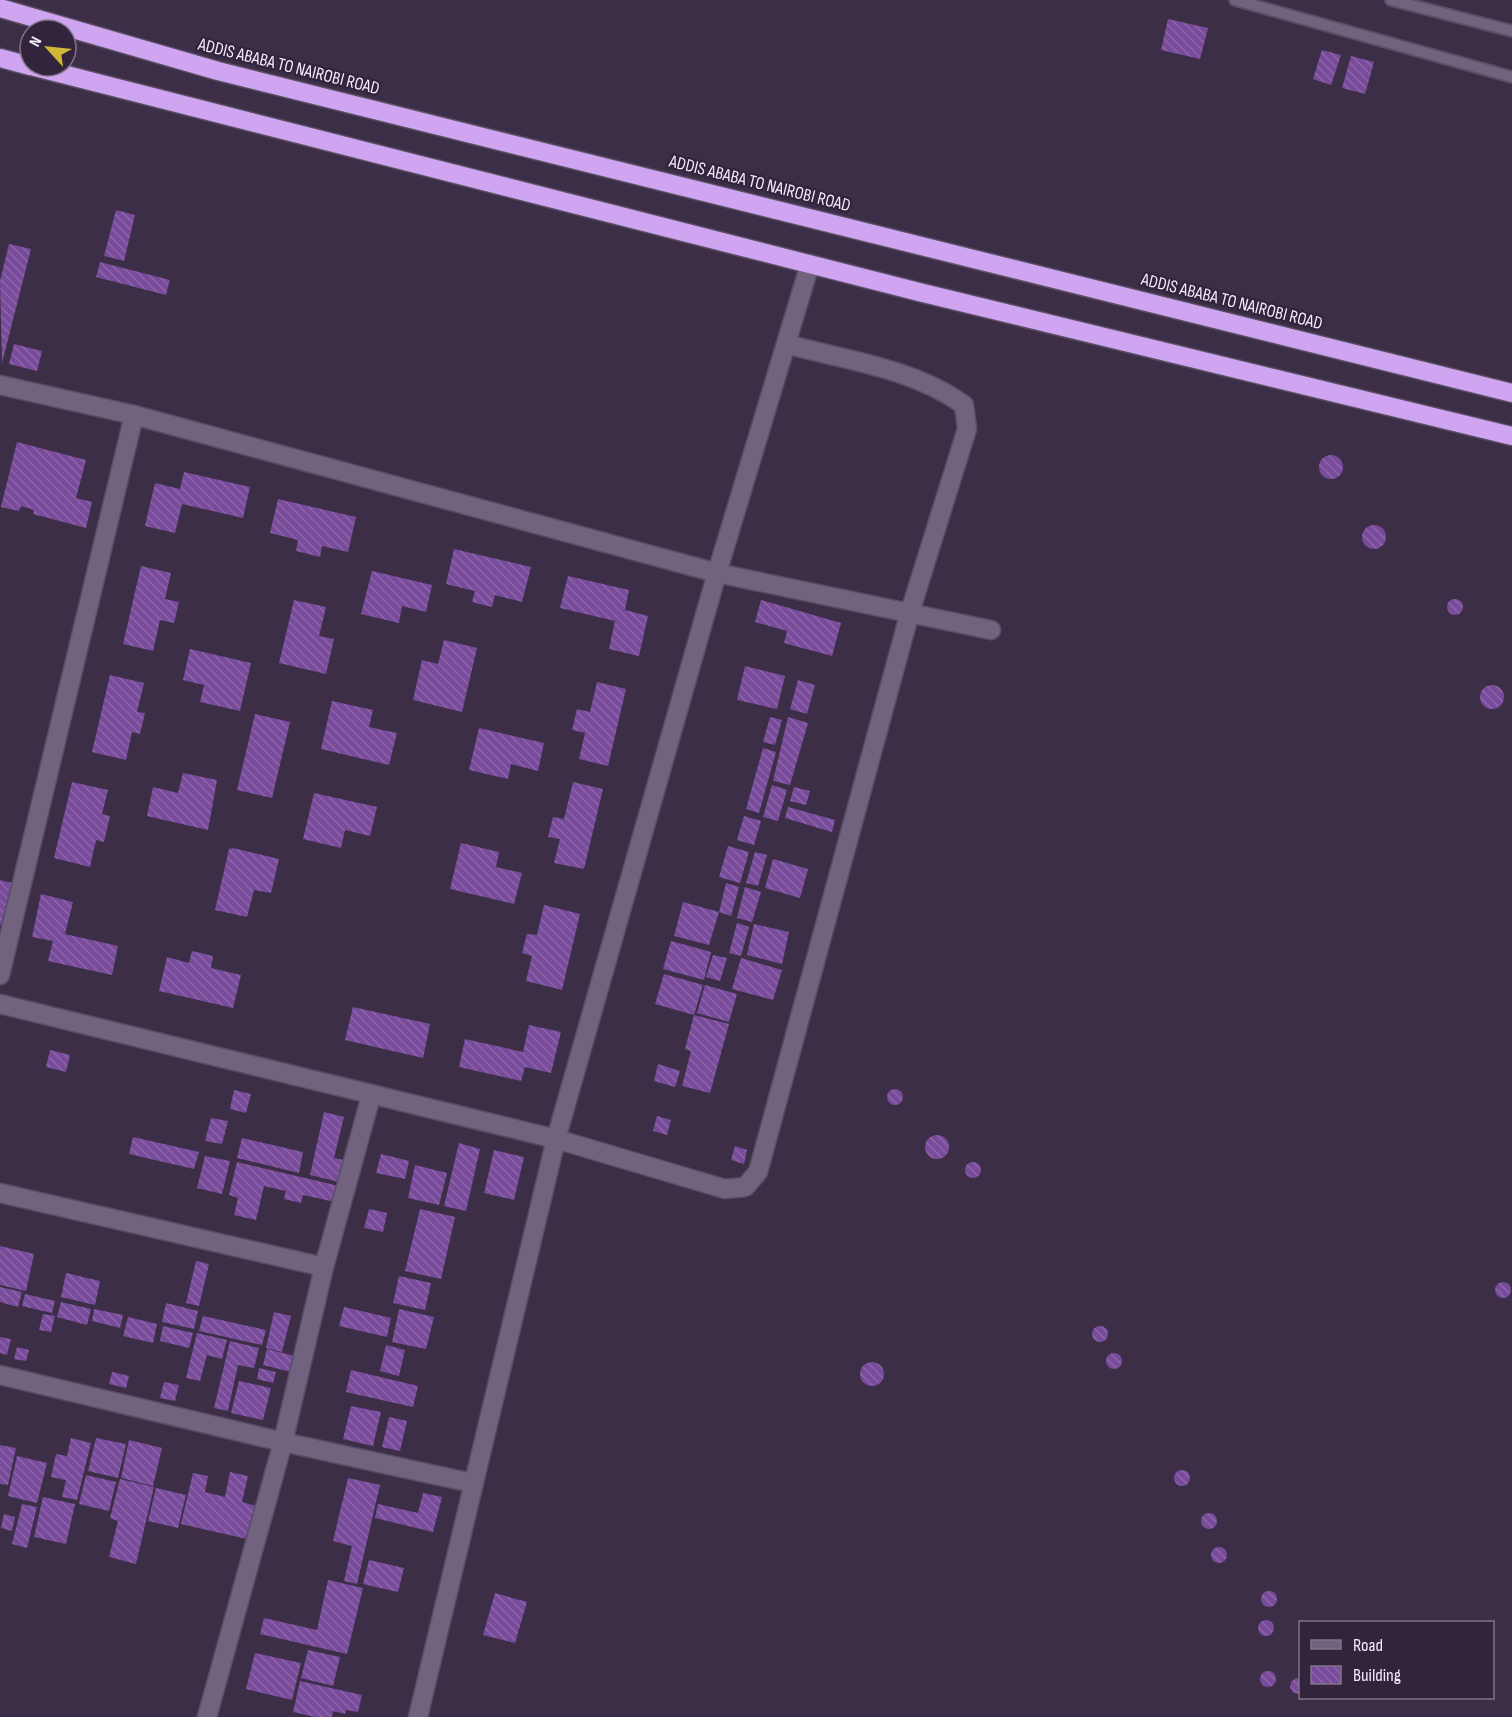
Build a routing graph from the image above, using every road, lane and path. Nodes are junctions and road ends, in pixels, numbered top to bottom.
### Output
1 (1235, 0) edge
2 (1391, 0) edge
3 (0, 8) edge
4 (1512, 31) edge
5 (0, 58) edge
6 (18, 63) edge
7 (1512, 77) edge
8 (78, 78) edge
9 (810, 264) junction
10 (786, 344) junction
11 (0, 385) edge
12 (1512, 393) edge
13 (134, 415) junction
14 (1512, 436) edge
15 (717, 573) junction
16 (910, 612) junction
17 (991, 630) dead end
18 (0, 975) edge
19 (0, 1004) edge
20 (371, 1096) junction
21 (556, 1139) junction
22 (0, 1192) edge
23 (324, 1267) junction
24 (0, 1375) edge
25 (283, 1442) junction
26 (472, 1483) junction
27 (207, 1717) edge
28 (418, 1717) edge

1 - 7 lane
2 - 4 lane
3 - 12 highway, ADDIS ABABA TO NAIROBI ROAD
5 - 6 highway
8 - 9 highway
9 - 10 street
9 - 14 highway
10 - 15 street
10 - 16 street
11 - 13 street
13 - 15 street
13 - 18 street
15 - 16 street
15 - 21 street
16 - 17 street
16 - 21 street
19 - 20 street
20 - 21 street
20 - 23 street
21 - 26 street
22 - 23 street
23 - 25 street
24 - 25 street
25 - 26 street
25 - 27 street
26 - 28 street

